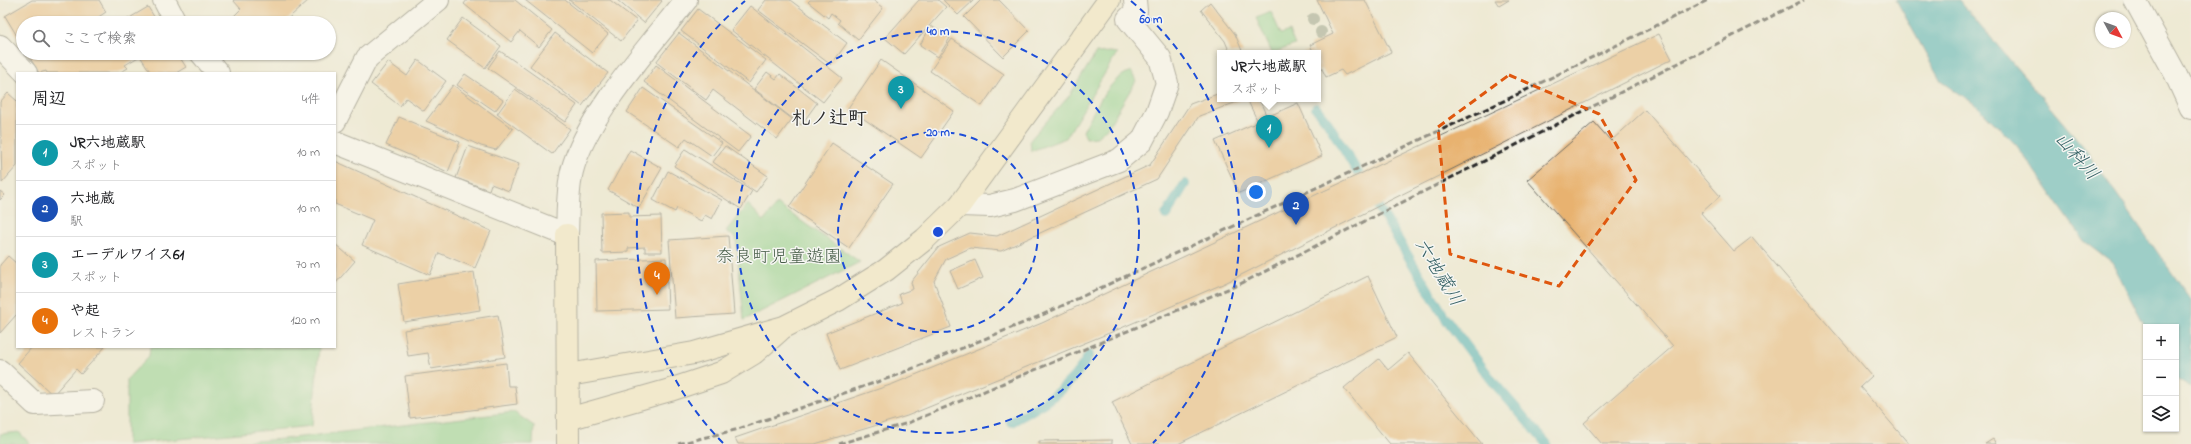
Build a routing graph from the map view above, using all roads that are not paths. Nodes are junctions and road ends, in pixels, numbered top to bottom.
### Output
1 (164, 0) edge
2 (438, 0) edge
3 (686, 0) edge
4 (1109, 0) edge
5 (1135, 0) edge
6 (2135, 0) edge
7 (172, 16) edge
8 (0, 46) edge
9 (207, 60) edge
10 (25, 72) edge
11 (217, 72) edge
12 (2191, 108) edge
13 (336, 119) edge
14 (336, 142) edge
15 (960, 205) junction
16 (567, 235) junction
17 (784, 327) junction
18 (0, 371) edge
19 (569, 375) junction
20 (93, 402) dead end
21 (568, 419) junction
22 (568, 444) edge

1 - 7 street
2 - 13 street
3 - 16 street
4 - 15 street
5 - 15 street
6 - 12 street
8 - 10 street
9 - 11 street
14 - 16 street
15 - 17 street
16 - 19 street
17 - 19 street
17 - 21 street
18 - 20 street
19 - 21 street
21 - 22 street

